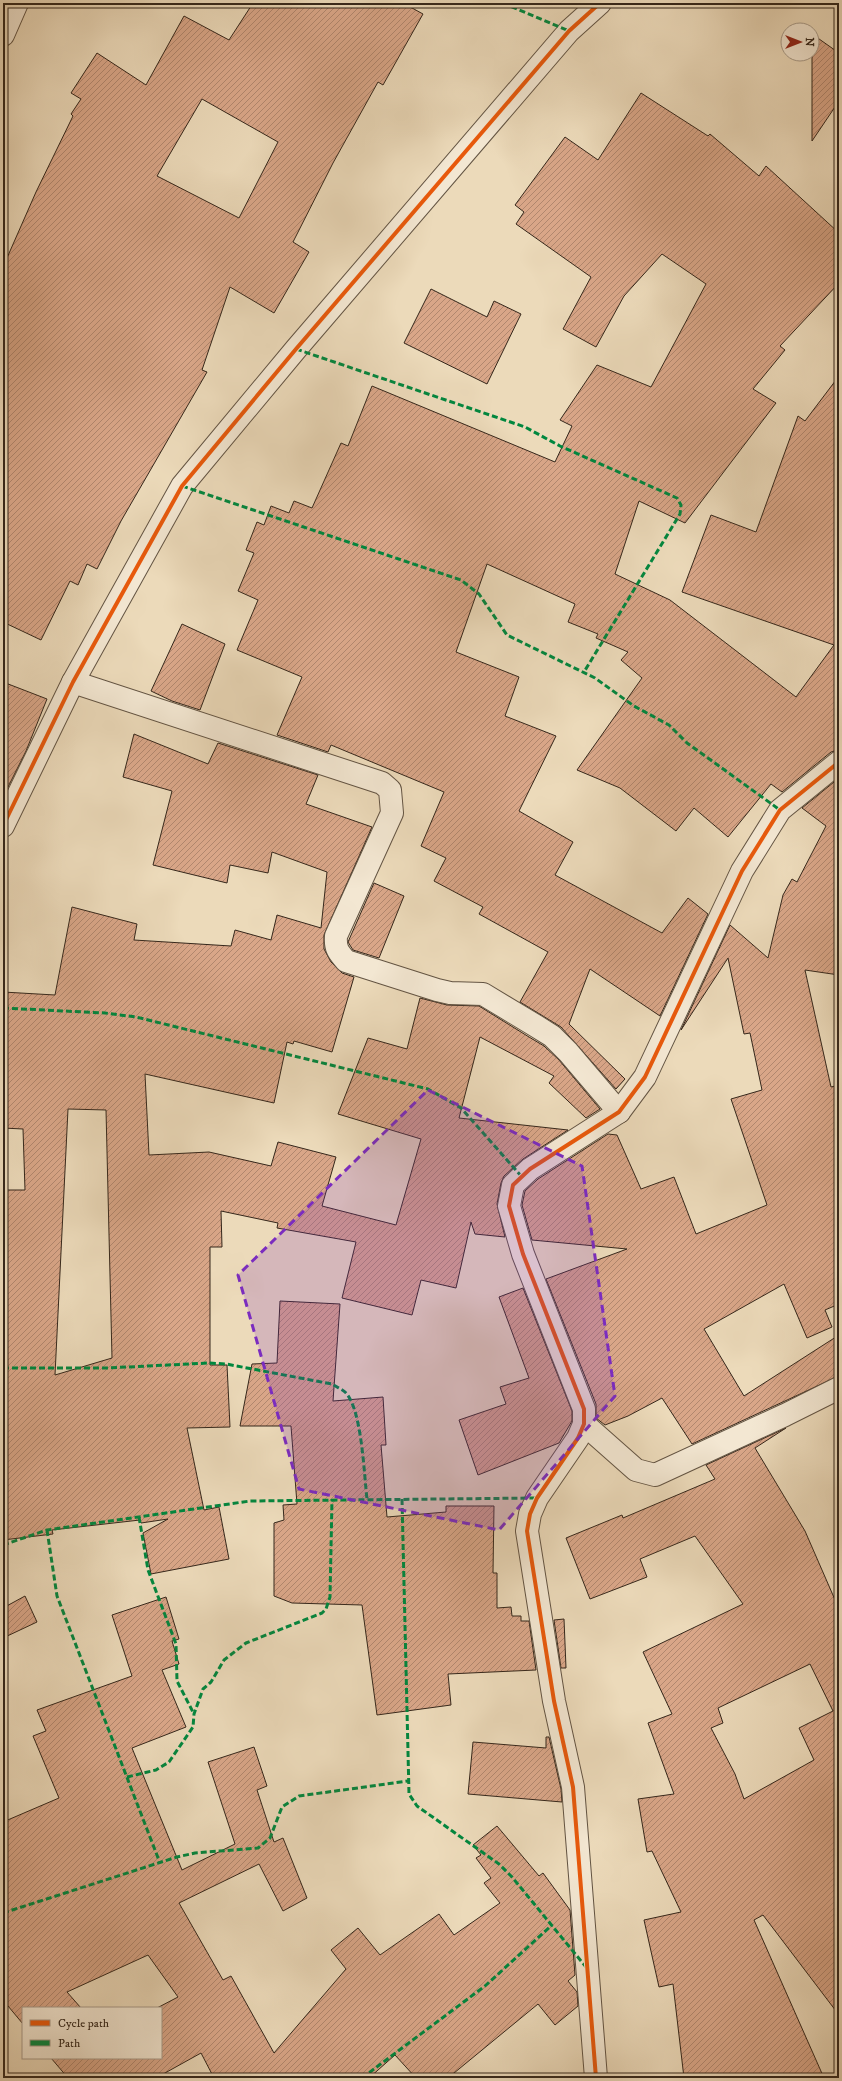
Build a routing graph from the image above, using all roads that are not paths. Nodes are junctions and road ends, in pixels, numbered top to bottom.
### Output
1 (17, 3) edge
2 (600, 3) edge
3 (3, 35) edge
4 (73, 682) junction
5 (839, 762) edge
6 (3, 826) edge
7 (619, 1112) junction
8 (839, 1388) edge
9 (584, 1424) junction
10 (596, 2078) edge

1 - 3 street
2 - 4 street
4 - 6 street
4 - 7 street
5 - 7 street
7 - 9 street
8 - 9 street
9 - 10 street

